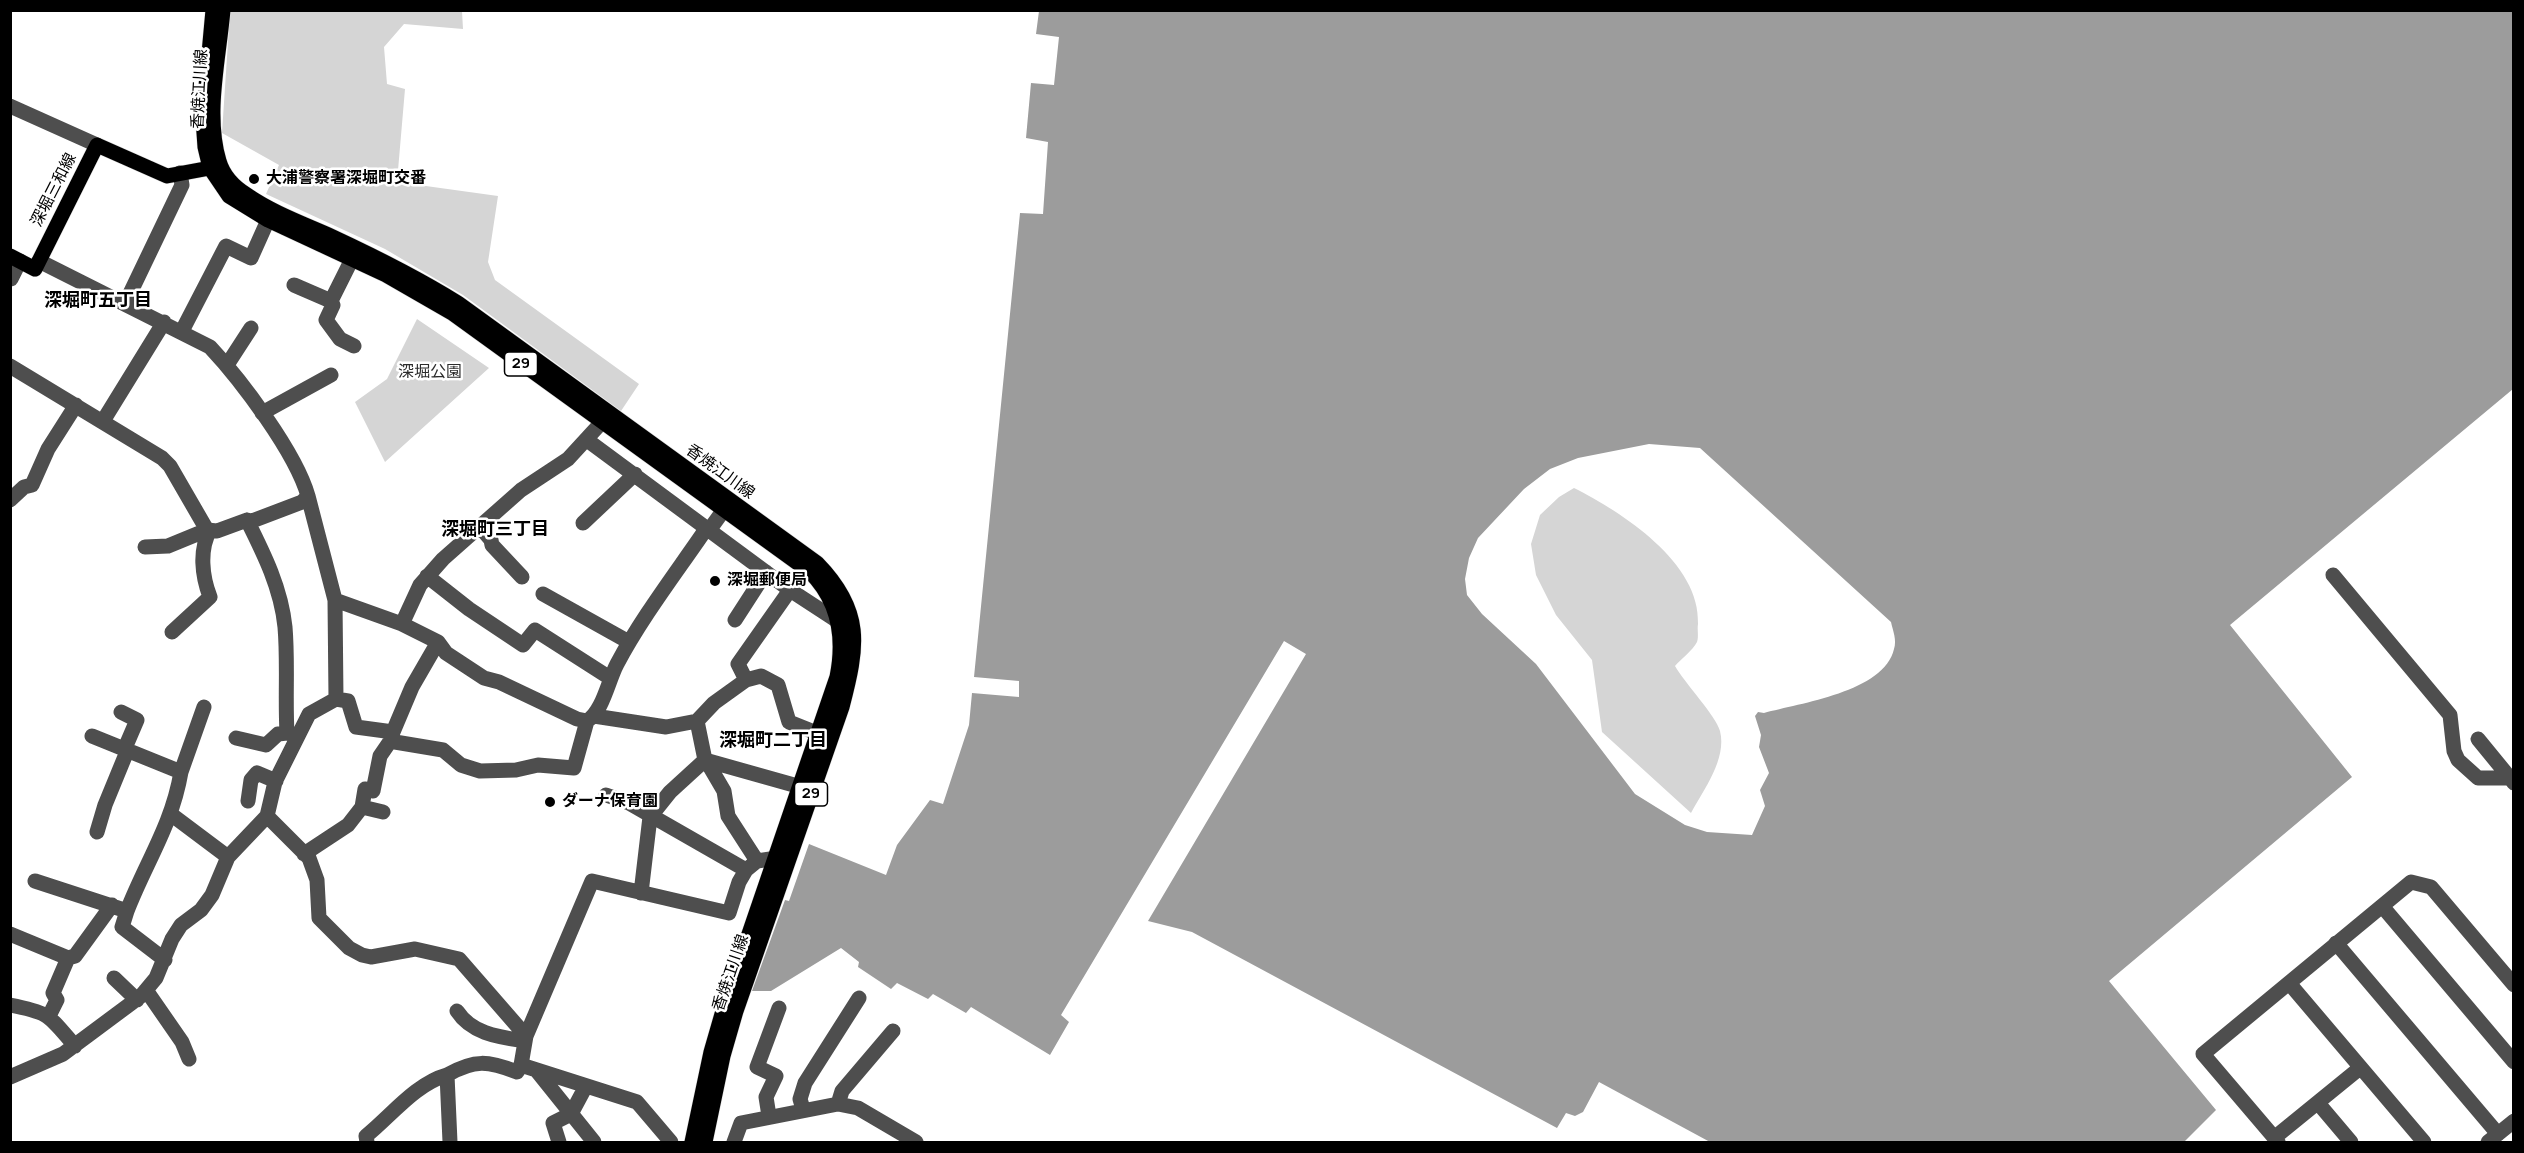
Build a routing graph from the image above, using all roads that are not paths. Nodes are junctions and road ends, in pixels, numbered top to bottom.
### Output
1 (213, 10) edge
2 (224, 10) edge
3 (10, 106) edge
4 (93, 153) junction
5 (210, 168) junction
6 (181, 179) junction
7 (268, 220) junction
8 (15, 259) edge
9 (39, 261) junction
10 (348, 268) junction
11 (11, 279) edge
12 (294, 285) dead end
13 (331, 301) junction
14 (125, 304) junction
15 (164, 322) junction
16 (251, 328) dead end
17 (182, 331) junction
18 (354, 346) dead end
19 (227, 365) junction
20 (10, 366) edge
21 (331, 375) dead end
22 (76, 405) junction
23 (262, 414) junction
24 (104, 421) junction
25 (602, 422) junction
26 (587, 440) junction
27 (661, 465) junction
28 (641, 479) junction
29 (308, 496) junction
30 (10, 500) edge
31 (721, 513) junction
32 (247, 520) junction
33 (582, 523) dead end
34 (480, 527) junction
35 (710, 529) junction
36 (208, 530) junction
37 (144, 547) dead end
38 (766, 572) junction
39 (2333, 575) dead end
40 (427, 576) junction
41 (522, 577) dead end
42 (826, 580) junction
43 (790, 590) junction
44 (543, 594) dead end
45 (335, 600) junction
46 (735, 620) dead end
47 (839, 622) junction
48 (402, 624) junction
49 (172, 632) dead end
50 (848, 637) junction
51 (438, 642) junction
52 (629, 642) junction
53 (610, 678) junction
54 (746, 680) junction
55 (336, 699) junction
56 (204, 707) dead end
57 (121, 712) dead end
58 (591, 718) junction
59 (697, 721) junction
60 (819, 734) junction
61 (92, 736) dead end
62 (392, 736) junction
63 (236, 738) dead end
64 (2478, 739) dead end
65 (127, 748) junction
66 (706, 761) junction
67 (181, 772) junction
68 (2511, 780) edge
69 (276, 781) junction
70 (801, 787) junction
71 (606, 795) dead end
72 (248, 801) dead end
73 (362, 807) junction
74 (383, 813) dead end
75 (172, 815) junction
76 (267, 816) junction
77 (650, 817) junction
78 (98, 832) dead end
79 (304, 854) junction
80 (228, 857) junction
81 (777, 858) junction
82 (752, 865) junction
83 (35, 881) dead end
84 (641, 893) junction
85 (112, 905) junction
86 (2382, 906) junction
87 (127, 911) junction
88 (10, 934) edge
89 (2337, 943) junction
90 (751, 947) junction
91 (68, 958) junction
92 (165, 960) junction
93 (114, 978) dead end
94 (2289, 982) junction
95 (2514, 985) edge
96 (141, 995) junction
97 (859, 998) dead end
98 (10, 1005) edge
99 (779, 1008) dead end
100 (730, 1009) junction
101 (457, 1011) dead end
102 (49, 1016) junction
103 (892, 1031) dead end
104 (525, 1039) junction
105 (75, 1046) junction
106 (189, 1059) dead end
107 (2514, 1062) edge
108 (521, 1065) junction
109 (2360, 1068) junction
110 (537, 1071) junction
111 (447, 1075) junction
112 (10, 1077) edge
113 (586, 1086) junction
114 (2318, 1103) junction
115 (838, 1104) junction
116 (803, 1109) junction
117 (571, 1114) junction
118 (770, 1116) junction
119 (2514, 1121) edge
120 (2493, 1138) edge
121 (2276, 1140) edge
122 (2416, 1140) edge
123 (367, 1143) edge
124 (450, 1143) edge
125 (559, 1143) edge
126 (594, 1143) edge
127 (671, 1143) edge
128 (692, 1143) edge
129 (705, 1143) edge
130 (734, 1143) edge
131 (916, 1143) edge
132 (2351, 1143) edge

1 - 5 main road, 香焼江川線 / 29
2 - 42 main road, 香焼江川線 / 29
3 - 4 street
4 - 6 main road, 深堀三和線
4 - 9 main road, 深堀三和線
5 - 6 main road, 深堀三和線
5 - 7 main road, 香焼江川線 / 29
6 - 14 street
7 - 10 main road, 香焼江川線 / 29
7 - 17 street
8 - 9 main road
8 - 11 street
9 - 14 street
10 - 13 street
10 - 25 main road, 香焼江川線 / 29
12 - 13 street
13 - 18 street
14 - 15 street
15 - 17 street
15 - 24 street
16 - 19 street
17 - 19 street
19 - 23 street
20 - 22 street
21 - 23 street
22 - 24 street
22 - 30 street
23 - 29 street
24 - 36 street
25 - 26 street
25 - 27 main road, 香焼江川線 / 29
26 - 28 street
26 - 34 street
27 - 28 street
27 - 31 main road, 香焼江川線 / 29
28 - 33 street
28 - 35 street
29 - 32 street
29 - 45 street
31 - 35 street
31 - 42 main road, 香焼江川線 / 29
32 - 36 street
32 - 63 street
34 - 40 street
34 - 41 street
35 - 38 street
35 - 52 street
36 - 37 street
36 - 49 street
38 - 43 street
38 - 46 street
39 - 68 street
40 - 48 street
40 - 53 street
42 - 47 main road, 香焼江川線 / 29
42 - 50 main road, 香焼江川線 / 29
43 - 47 street
43 - 54 street
44 - 52 street
45 - 48 street
45 - 55 street
47 - 50 main road, 香焼江川線 / 29
48 - 51 street
50 - 60 main road, 香焼江川線 / 29
50 - 90 main road, 香焼江川線 / 29
51 - 58 street
51 - 62 street
52 - 53 street
53 - 58 street
54 - 59 street
54 - 60 street
55 - 62 street
55 - 69 street
56 - 67 street
57 - 65 street
58 - 59 street
58 - 62 street
59 - 66 street
60 - 70 main road, 香焼江川線 / 29
61 - 65 street
62 - 73 street
64 - 68 street
65 - 67 street
65 - 78 street
66 - 70 street
66 - 77 street
66 - 82 street
67 - 75 street
69 - 72 street
69 - 76 street
70 - 81 main road, 香焼江川線 / 29
71 - 77 street
73 - 74 street
73 - 79 street
75 - 80 street
75 - 87 street
76 - 79 street
76 - 80 street
77 - 82 street
77 - 84 street
79 - 104 street
80 - 92 street
81 - 82 street
81 - 90 main road, 香焼江川線 / 29
82 - 84 street
83 - 85 street
84 - 104 street
85 - 87 street
85 - 91 street
86 - 89 street
86 - 95 street
86 - 107 street
87 - 92 street
88 - 91 street
89 - 94 street
89 - 120 street
90 - 100 main road, 香焼江川線 / 29
91 - 102 street
92 - 96 street
93 - 96 street
94 - 109 street
94 - 121 street
96 - 105 street
96 - 106 street
97 - 116 street
98 - 102 street
99 - 118 street
100 - 128 main road, 香焼江川線 / 29
100 - 129 main road, 香焼江川線 / 29
101 - 104 street
102 - 105 street
103 - 115 street
104 - 108 street
105 - 112 street
108 - 110 street
108 - 111 street
109 - 114 street
109 - 122 street
110 - 113 street
110 - 117 street
111 - 123 street
111 - 124 street
113 - 117 street
113 - 127 street
114 - 121 street
114 - 132 street
115 - 116 street
115 - 131 street
116 - 118 street
117 - 125 street
117 - 126 street
118 - 130 street
119 - 120 street

